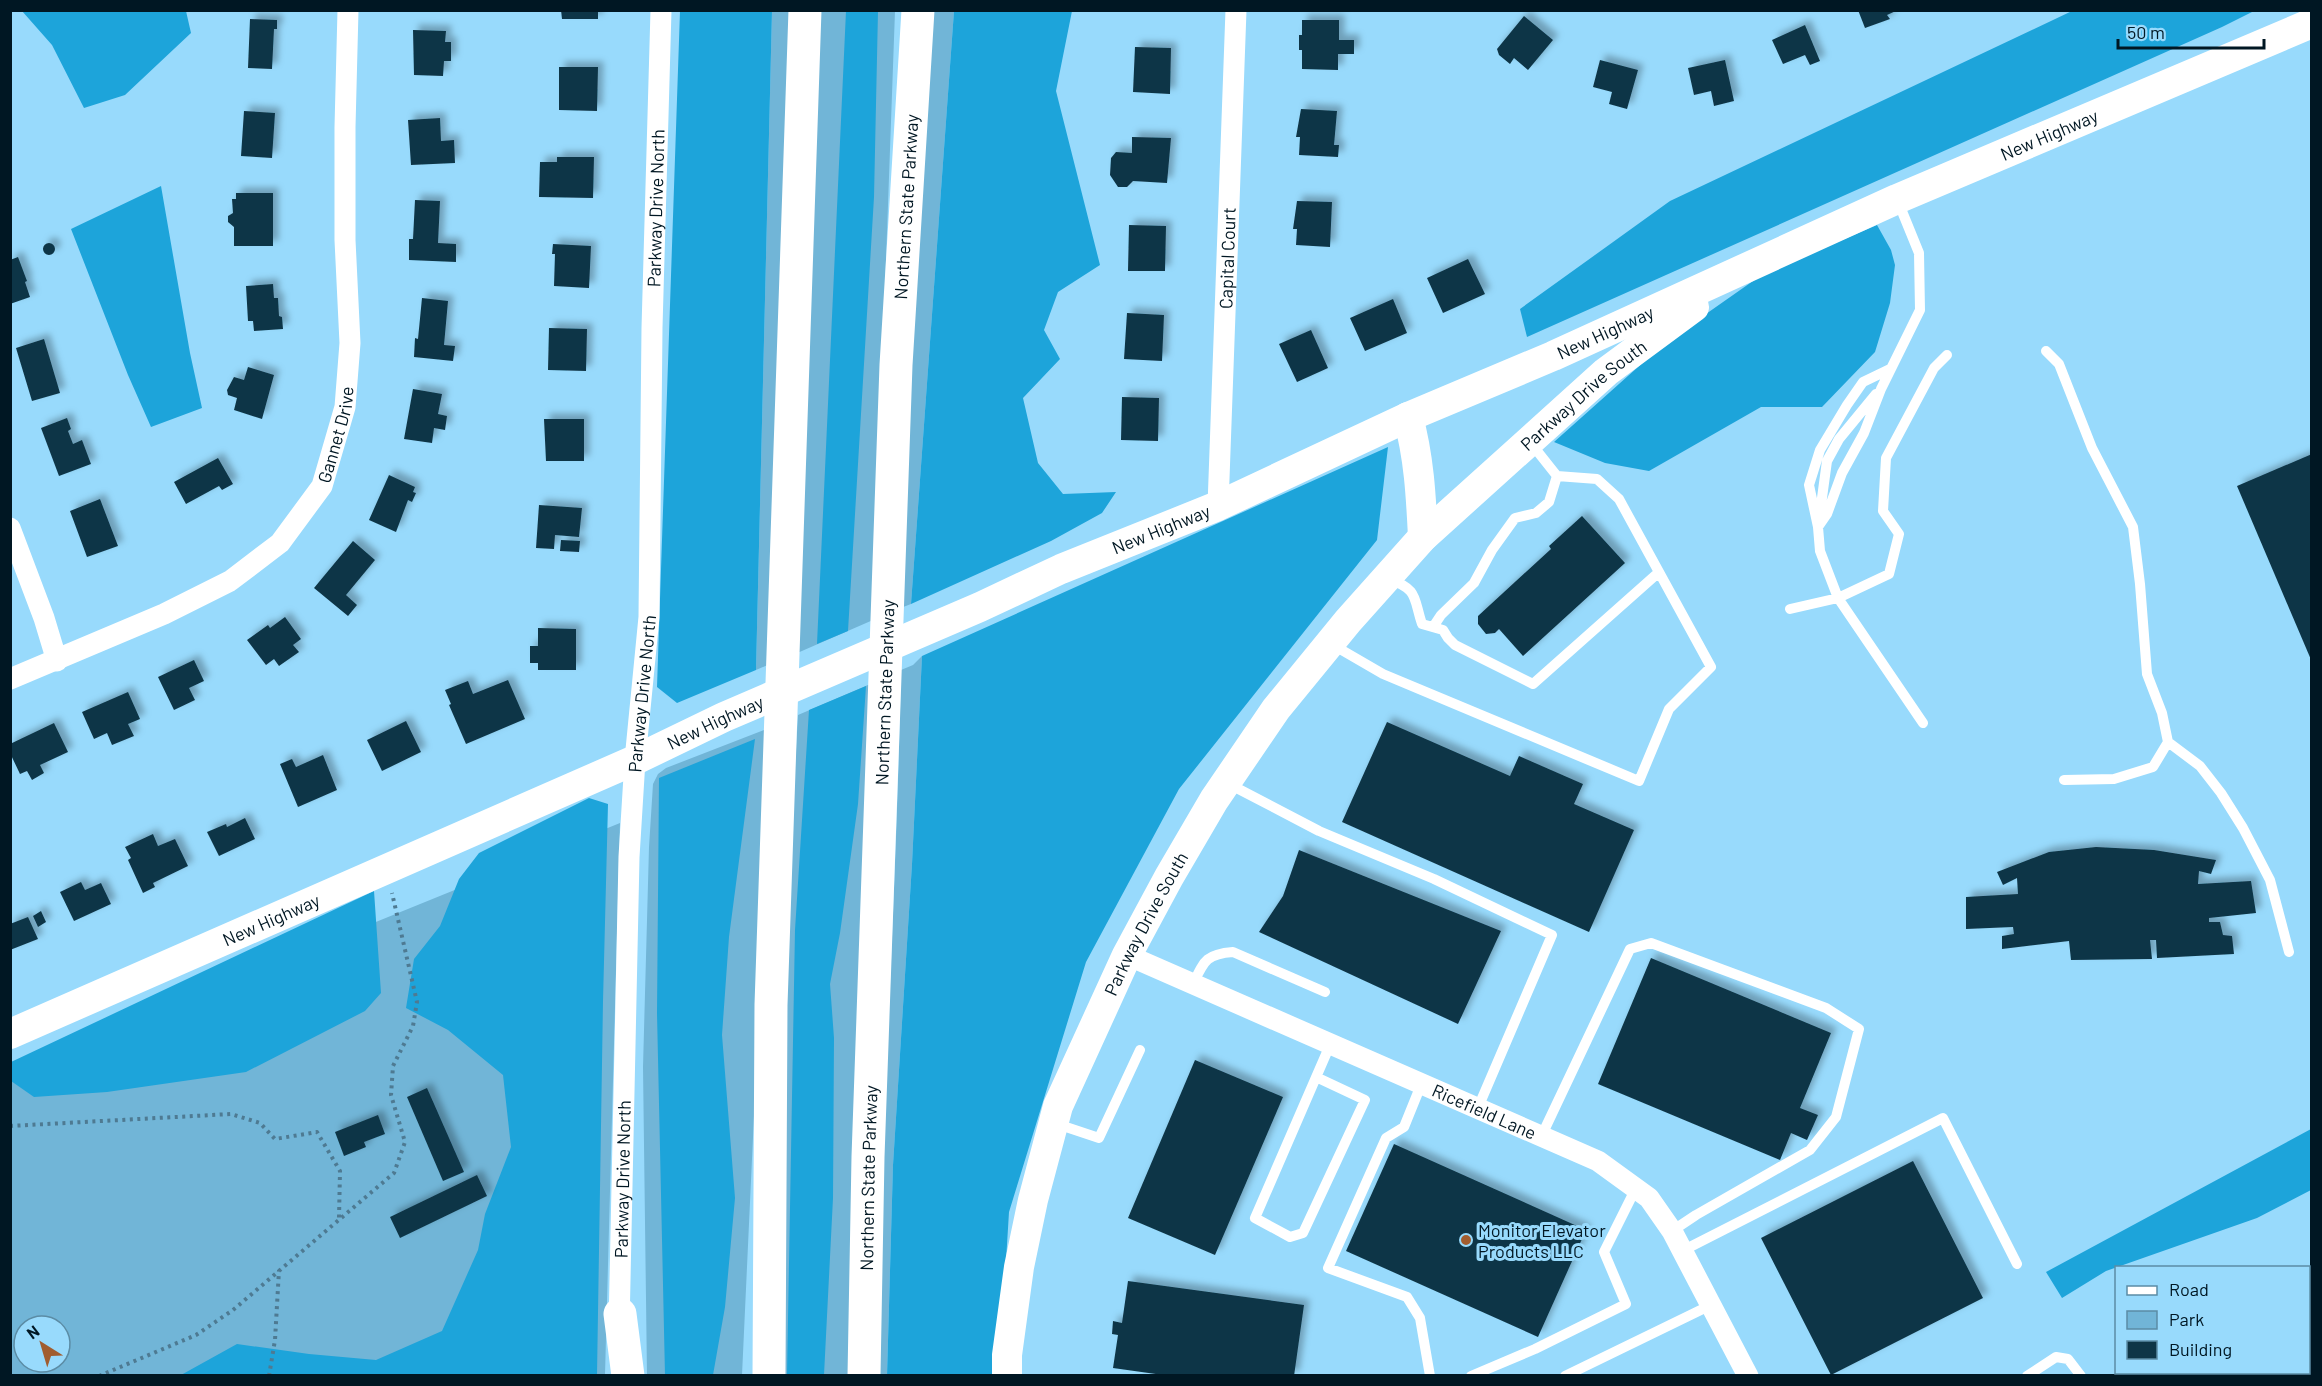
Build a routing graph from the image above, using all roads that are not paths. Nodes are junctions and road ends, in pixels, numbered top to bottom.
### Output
1 (348, 10) edge
2 (661, 10) edge
3 (805, 10) edge
4 (918, 10) edge
5 (1236, 10) edge
6 (2312, 24) edge
7 (1897, 199) junction
8 (1753, 266) junction
9 (2046, 351) dead end
10 (1947, 355) dead end
11 (1553, 356) junction
12 (1890, 369) junction
13 (1881, 389) junction
14 (1566, 410) junction
15 (1408, 417) junction
16 (1529, 441) junction
17 (1557, 476) junction
18 (1218, 506) junction
19 (1818, 527) junction
20 (10, 528) edge
21 (1423, 537) junction
22 (1658, 573) junction
23 (1386, 578) junction
24 (1838, 598) junction
25 (1790, 609) dead end
26 (1433, 627) junction
27 (1330, 643) junction
28 (57, 661) junction
29 (10, 680) edge
30 (1923, 723) dead end
31 (2168, 742) junction
32 (635, 760) junction
33 (2064, 780) dead end
34 (1226, 783) junction
35 (2289, 952) dead end
36 (1127, 955) junction
37 (1193, 984) junction
38 (1324, 992) dead end
39 (10, 1034) edge
40 (1330, 1045) junction
41 (1140, 1050) dead end
42 (1316, 1077) junction
43 (1421, 1085) junction
44 (1477, 1110) junction
45 (1054, 1123) junction
46 (1541, 1137) junction
47 (1636, 1188) junction
48 (1672, 1231) junction
49 (1683, 1251) junction
50 (2017, 1264) dead end
51 (1711, 1305) junction
52 (620, 1314) junction
53 (617, 1376) edge
54 (628, 1376) edge
55 (769, 1376) edge
56 (864, 1376) edge
57 (1007, 1376) edge
58 (1430, 1376) edge
59 (1471, 1376) edge
60 (1565, 1376) edge
61 (1748, 1376) edge
62 (2027, 1376) edge
63 (2081, 1376) edge

1 - 28 street, Gannet Drive
2 - 32 street, Parkway Drive North
3 - 55 highway
4 - 56 highway, Northern State Parkway
5 - 18 street, Capital Court
6 - 7 street, New Highway
7 - 8 street, New Highway
7 - 12 lane
8 - 11 street, New Highway
8 - 14 street, Parkway Drive South
9 - 31 lane
10 - 24 lane
11 - 14 street
11 - 15 street, New Highway
12 - 13 lane
12 - 19 lane
13 - 19 lane
13 - 19 lane
14 - 16 street, Parkway Drive South
15 - 18 street, New Highway
15 - 21 street
16 - 17 lane
16 - 21 street, Parkway Drive South
17 - 22 lane
17 - 26 lane
18 - 32 street, New Highway
19 - 24 lane
20 - 28 street
21 - 23 street, Parkway Drive South
22 - 26 lane
22 - 27 lane
23 - 26 lane
23 - 27 street, Parkway Drive South
24 - 25 lane
24 - 30 lane
27 - 34 street, Parkway Drive South
28 - 29 street, Gannet Drive
31 - 33 lane
31 - 35 lane
32 - 39 street, New Highway
32 - 52 street, Parkway Drive North
34 - 36 street, Parkway Drive South
34 - 44 lane
36 - 37 street, Ricefield Lane
36 - 45 street, Parkway Drive South
37 - 38 lane
37 - 40 street, Ricefield Lane
40 - 42 lane
40 - 43 street, Ricefield Lane
41 - 45 lane
42 - 42 lane
43 - 44 street, Ricefield Lane
43 - 58 lane
44 - 46 street, Ricefield Lane
45 - 57 street, Parkway Drive South
46 - 47 street, Ricefield Lane
46 - 48 lane
47 - 48 street, Ricefield Lane
47 - 59 lane
48 - 49 street, Ricefield Lane
49 - 50 lane
49 - 51 street, Ricefield Lane
51 - 60 lane
51 - 61 street, Ricefield Lane
52 - 53 street, Parkway Drive North
52 - 54 highway
62 - 63 lane

